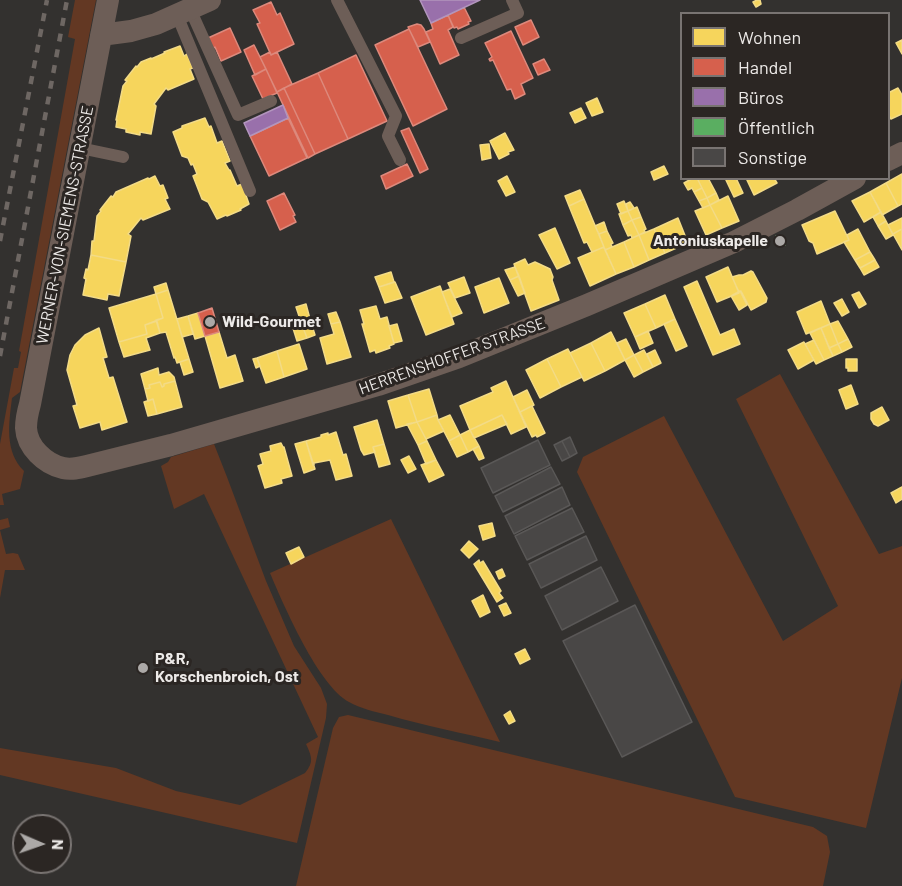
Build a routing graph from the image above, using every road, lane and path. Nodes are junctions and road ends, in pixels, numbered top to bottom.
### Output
1 (108, 0) edge
2 (337, 0) edge
3 (512, 0) edge
4 (192, 8) edge
5 (101, 35) junction
6 (461, 38) dead end
7 (271, 101) dead end
8 (80, 148) junction
9 (123, 157) dead end
10 (400, 160) dead end
11 (851, 180) edge
12 (250, 190) dead end
13 (34, 449) joint

1 - 5 street, WERNER-VON-SIEMENS-STRASSE
2 - 10 lane
3 - 6 lane
4 - 5 street
4 - 7 lane
4 - 12 lane
5 - 8 street, WERNER-VON-SIEMENS-STRASSE
8 - 9 lane
8 - 13 street, WERNER-VON-SIEMENS-STRASSE
11 - 13 street, HERRENSHOFFER STRASSE

